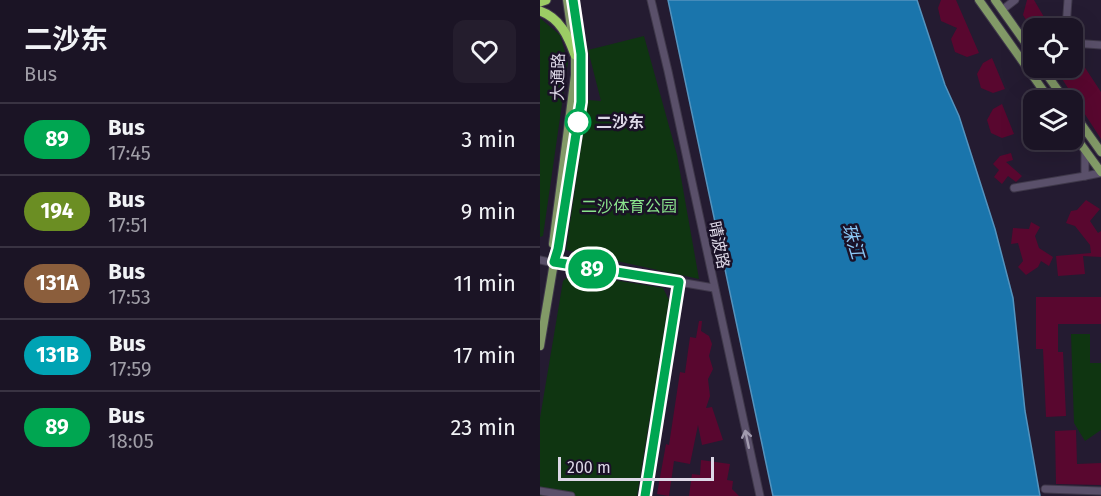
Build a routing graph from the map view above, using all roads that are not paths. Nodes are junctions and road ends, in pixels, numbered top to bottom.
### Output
1 (546, 0) edge
2 (567, 0) edge
3 (573, 0) edge
4 (651, 0) edge
5 (979, 0) edge
6 (995, 0) edge
7 (1015, 0) edge
8 (1068, 0) edge
9 (540, 2) edge
10 (1002, 10) junction
11 (540, 11) edge
12 (1067, 18) edge
13 (1022, 38) edge
14 (1083, 44) edge
15 (1101, 45) edge
16 (575, 55) junction
17 (1043, 90) edge
18 (1083, 127) edge
19 (1083, 147) edge
20 (1085, 150) junction
21 (1101, 152) edge
22 (1101, 173) edge
23 (1085, 176) junction
24 (1014, 188) dead end
25 (540, 260) edge
26 (554, 262) junction
27 (679, 282) junction
28 (714, 288) junction
29 (540, 346) edge
30 (1045, 489) dead end
31 (540, 491) edge
32 (1101, 491) edge
33 (571, 496) edge
34 (645, 496) edge
35 (760, 496) edge

1 - 9 highway
2 - 16 main road, 大通路
3 - 26 main road, 大通路
4 - 28 street, 晴波路
5 - 17 main road
6 - 10 main road
7 - 10 street
8 - 12 street
10 - 13 main road
11 - 16 highway
14 - 15 street
16 - 26 main road, 大通路
18 - 21 main road
19 - 20 main road
20 - 22 main road
20 - 23 street
22 - 23 street
23 - 24 street
25 - 26 street
26 - 27 main road
26 - 29 main road, 大通路
27 - 28 street
27 - 34 main road
35 -> 28 street, 晴波路
30 - 32 street
31 - 33 street

